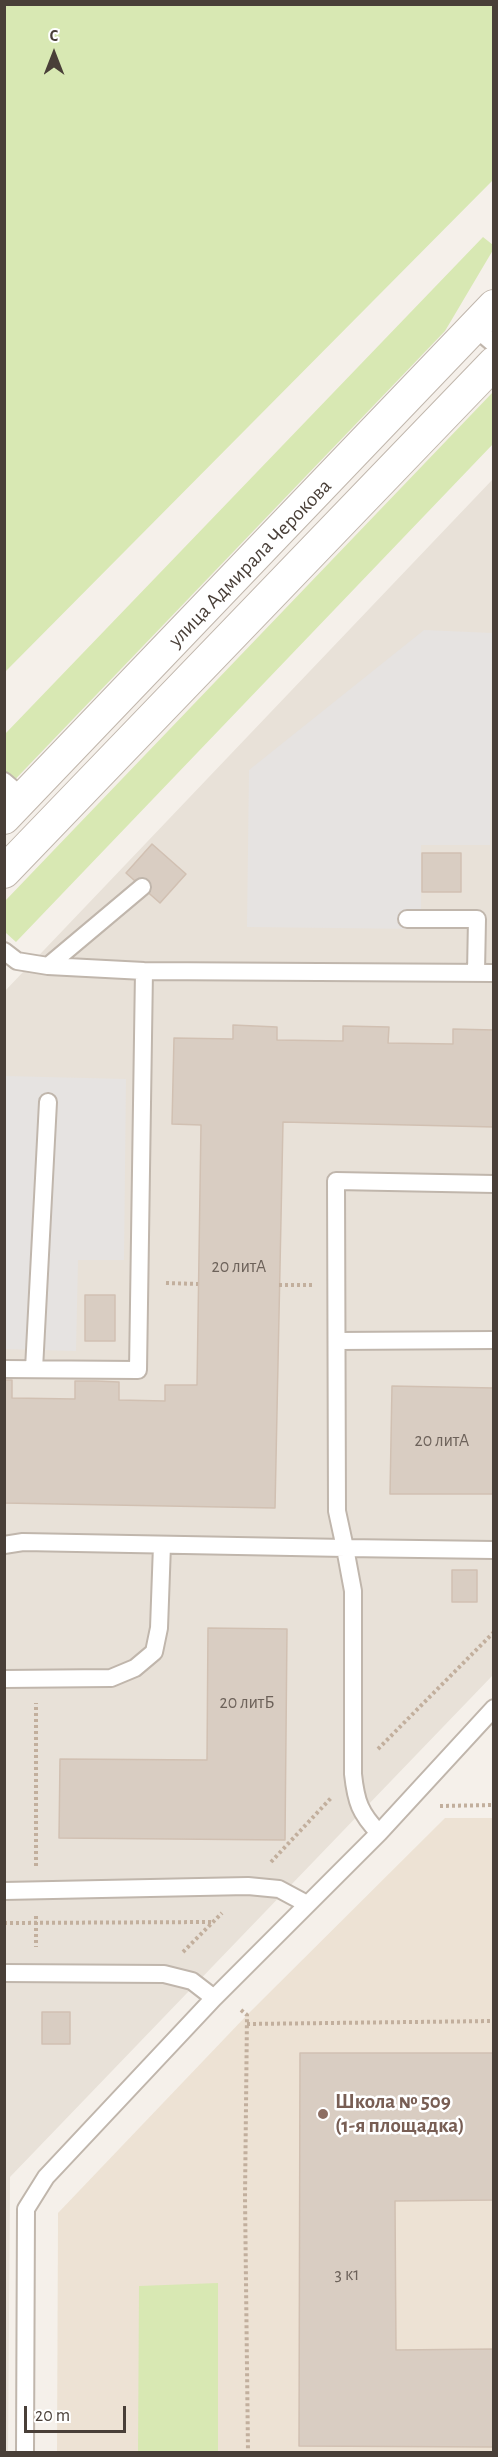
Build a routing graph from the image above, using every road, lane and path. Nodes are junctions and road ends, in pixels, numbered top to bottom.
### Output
1 (487, 326) edge
2 (494, 363) edge
3 (11, 799) edge
4 (4, 872) edge
5 (142, 887) dead end
6 (407, 920) dead end
7 (4, 951) edge
8 (48, 966) junction
9 (144, 971) junction
10 (476, 972) junction
11 (494, 973) edge
12 (48, 1102) dead end
13 (494, 1184) edge
14 (140, 1282) junction
15 (198, 1284) dead end
16 (279, 1285) dead end
17 (334, 1285) junction
18 (494, 1340) edge
19 (338, 1341) junction
20 (4, 1369) edge
21 (34, 1369) junction
22 (4, 1545) edge
23 (162, 1545) junction
24 (345, 1548) junction
25 (494, 1550) edge
26 (4, 1679) edge
27 (36, 1679) junction
28 (494, 1708) edge
29 (439, 1806) dead end
30 (494, 1806) edge
31 (379, 1833) junction
32 (36, 1890) junction
33 (4, 1891) edge
34 (307, 1904) junction
35 (225, 1909) dead end
36 (213, 1922) junction
37 (4, 1923) edge
38 (36, 1923) junction
39 (181, 1955) dead end
40 (4, 1973) edge
41 (36, 1973) junction
42 (214, 1998) junction
43 (249, 2001) dead end
44 (241, 2010) junction
45 (233, 2018) dead end
46 (494, 2021) edge
47 (247, 2024) junction
48 (25, 2452) edge
49 (248, 2452) edge

1 - 3 street, улица Адмирала Черокова
2 - 4 street, улица Адмирала Черокова
5 - 8 lane
6 - 10 lane
7 - 8 lane
8 - 9 lane
9 - 10 lane
9 - 14 lane
10 - 11 lane
12 - 21 lane
13 - 17 lane
14 - 15 path
14 - 21 lane
16 - 17 path
17 - 19 lane
18 - 19 lane
19 - 24 lane
20 - 21 lane
22 - 23 lane
23 - 24 lane
23 - 27 lane
24 - 25 lane
24 - 31 lane
26 - 27 lane
27 - 32 path
28 - 31 lane
29 - 30 path
31 - 34 lane
32 - 33 lane
32 - 34 lane
32 - 38 path
34 - 42 lane
35 - 36 path
36 - 38 path
36 - 39 path
37 - 38 path
38 - 41 path
40 - 41 lane
41 - 42 lane
42 - 48 lane
43 - 44 path
44 - 45 path
44 - 47 path
46 - 47 path
47 - 49 path

